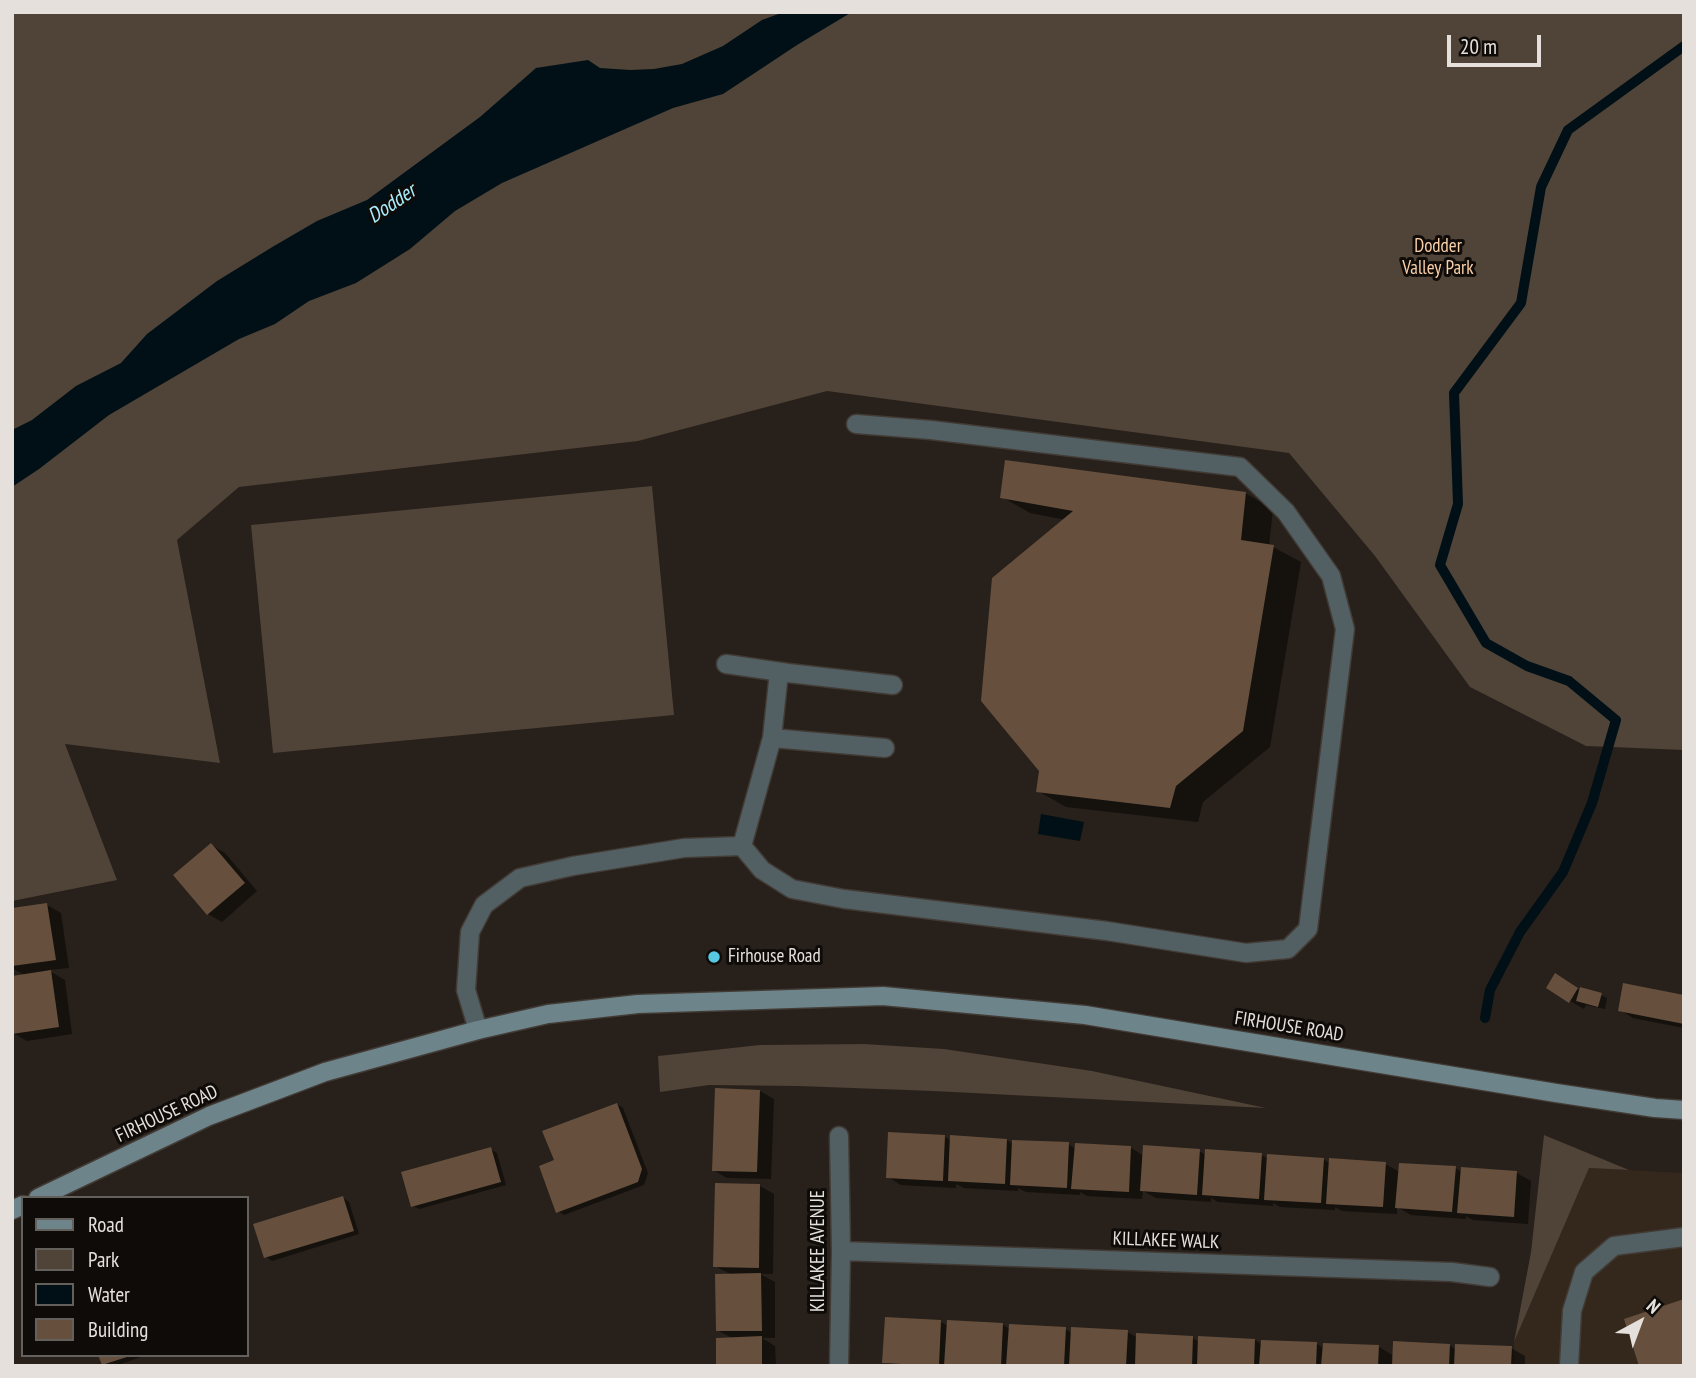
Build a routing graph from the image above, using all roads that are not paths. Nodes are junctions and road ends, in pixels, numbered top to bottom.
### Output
1 (856, 424) dead end
2 (726, 664) dead end
3 (779, 672) junction
4 (893, 685) dead end
5 (772, 738) junction
6 (885, 748) dead end
7 (742, 846) junction
8 (478, 1030) junction
9 (1684, 1110) edge
10 (839, 1136) dead end
11 (42, 1196) edge
12 (1684, 1237) edge
13 (841, 1251) junction
14 (1490, 1277) dead end
15 (839, 1366) edge
16 (1569, 1366) edge

1 - 7 street
2 - 3 street
3 - 4 street
3 - 5 street
5 - 6 street
5 - 7 street
7 - 8 street
8 - 9 main road, FIRHOUSE ROAD
8 - 11 main road, FIRHOUSE ROAD
10 - 13 street, KILLAKEE AVENUE
12 - 16 street
13 - 14 street, KILLAKEE WALK
13 - 15 street, KILLAKEE AVENUE

